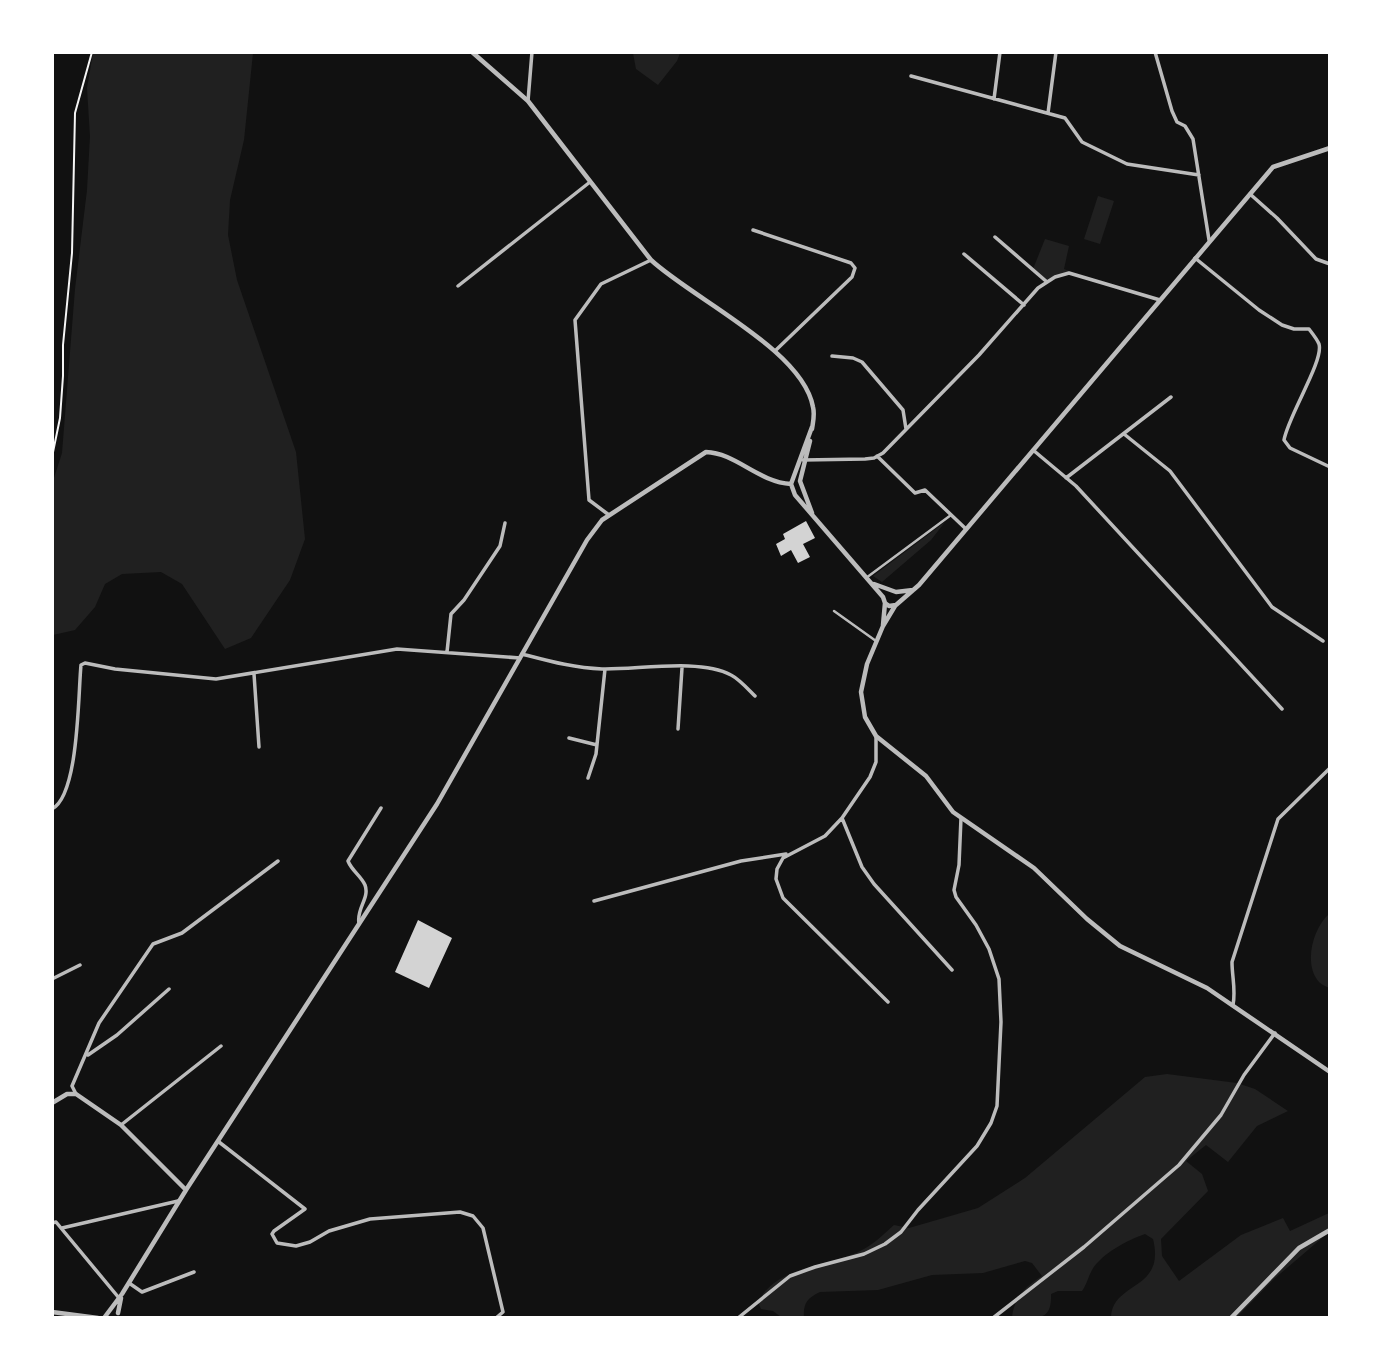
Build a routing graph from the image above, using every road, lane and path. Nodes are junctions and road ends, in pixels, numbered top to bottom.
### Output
1 (93, 52) edge
2 (472, 52) edge
3 (532, 52) edge
4 (1000, 52) edge
5 (1056, 52) edge
6 (1155, 52) edge
7 (911, 76) dead end
8 (994, 99) junction
9 (528, 101) junction
10 (1048, 113) junction
11 (1329, 148) edge
12 (1199, 175) junction
13 (590, 183) junction
14 (1250, 194) junction
15 (754, 230) dead end
16 (995, 237) dead end
17 (1209, 240) junction
18 (964, 254) dead end
19 (1195, 258) junction
20 (651, 260) junction
21 (1329, 264) edge
22 (1047, 282) junction
23 (458, 286) dead end
24 (1160, 300) junction
25 (1024, 305) junction
26 (776, 350) junction
27 (832, 356) dead end
28 (1171, 397) dead end
29 (906, 431) junction
30 (1124, 434) junction
31 (1033, 450) junction
32 (877, 456) junction
33 (52, 457) edge
34 (803, 460) junction
35 (1329, 467) edge
36 (1066, 478) junction
37 (791, 484) junction
38 (809, 508) junction
39 (609, 515) junction
40 (950, 515) junction
41 (815, 520) junction
42 (505, 523) dead end
43 (966, 529) junction
44 (866, 578) junction
45 (871, 583) junction
46 (914, 590) junction
47 (889, 591) junction
48 (896, 592) junction
49 (884, 600) junction
50 (897, 603) junction
51 (834, 611) dead end
52 (883, 626) junction
53 (1323, 641) dead end
54 (876, 642) junction
55 (447, 652) junction
56 (521, 656) junction
57 (682, 667) junction
58 (605, 669) junction
59 (254, 674) junction
60 (755, 696) dead end
61 (1282, 709) dead end
62 (678, 729) dead end
63 (876, 736) junction
64 (569, 738) dead end
65 (597, 745) junction
66 (259, 747) dead end
67 (1328, 770) edge
68 (588, 778) dead end
69 (381, 808) dead end
70 (52, 809) edge
71 (842, 818) junction
72 (961, 818) junction
73 (790, 853) junction
74 (278, 861) dead end
75 (594, 901) dead end
76 (359, 925) junction
77 (80, 965) dead end
78 (952, 970) dead end
79 (52, 979) edge
80 (169, 989) dead end
81 (888, 1002) dead end
82 (1233, 1005) junction
83 (1275, 1033) junction
84 (221, 1046) dead end
85 (86, 1057) junction
86 (1329, 1072) edge
87 (76, 1094) junction
88 (52, 1103) edge
89 (121, 1125) junction
90 (219, 1142) junction
91 (186, 1190) junction
92 (180, 1200) junction
93 (54, 1222) edge
94 (62, 1228) junction
95 (1329, 1230) edge
96 (194, 1272) dead end
97 (129, 1283) junction
98 (120, 1296) junction
99 (111, 1310) junction
100 (52, 1312) edge
101 (119, 1315) edge
102 (98, 1318) edge
103 (104, 1318) edge
104 (496, 1318) edge
105 (738, 1318) edge
106 (993, 1318) edge
107 (1231, 1318) edge

1 - 33 path
2 - 9 street
3 - 9 street
4 - 8 street
5 - 10 street
6 - 12 street
7 - 8 street
8 - 10 street
9 - 13 street
10 - 12 street
11 - 14 street
12 - 17 street
13 - 20 street
13 - 23 street
14 - 17 street
14 - 21 street
15 - 26 street
16 - 22 street
17 - 19 street
18 - 25 street
19 - 24 street
19 - 35 street
20 - 26 street
20 - 39 street
22 - 24 street
22 - 25 street
24 - 31 street
25 - 29 street
26 - 34 street
27 - 29 street
28 - 30 street
29 - 32 street
30 - 36 street
30 - 53 street
31 - 36 street
31 - 43 street
32 - 34 street
32 - 40 street
34 - 37 street
34 - 38 street
36 - 61 street
37 - 38 street
37 - 39 street
37 - 41 street
38 - 41 street
39 - 56 street
40 - 43 street
40 - 44 street
41 - 44 street
42 - 55 street
43 - 46 street
44 - 45 street
45 - 47 street
45 - 49 street
46 - 48 street
46 - 50 street
47 - 48 street
47 - 49 street
48 - 50 street
49 - 50 street
49 - 52 street
50 - 52 street
51 - 54 street
52 - 54 street
54 - 63 street
55 - 56 street
55 - 59 street
56 - 58 street
56 - 76 street
57 - 58 street
57 - 60 street
57 - 62 street
58 - 65 street
59 - 66 street
59 - 70 street
63 - 71 street
63 - 72 street
64 - 65 street
65 - 68 street
67 - 82 street
69 - 76 street
71 - 73 street
71 - 78 street
72 - 82 street
72 - 105 street
73 - 75 street
73 - 81 street
74 - 85 street
76 - 90 street
77 - 79 street
80 - 85 street
82 - 83 street
83 - 86 street
83 - 106 street
84 - 89 street
85 - 87 street
87 - 88 street
87 - 89 street
89 - 91 street
90 - 91 street
90 - 104 street
91 - 92 street
92 - 94 street
92 - 97 street
93 - 94 street
94 - 98 street
95 - 107 street
96 - 97 street
97 - 98 street
98 - 99 street
98 - 101 street
99 - 101 street
99 - 103 street
100 - 102 street

